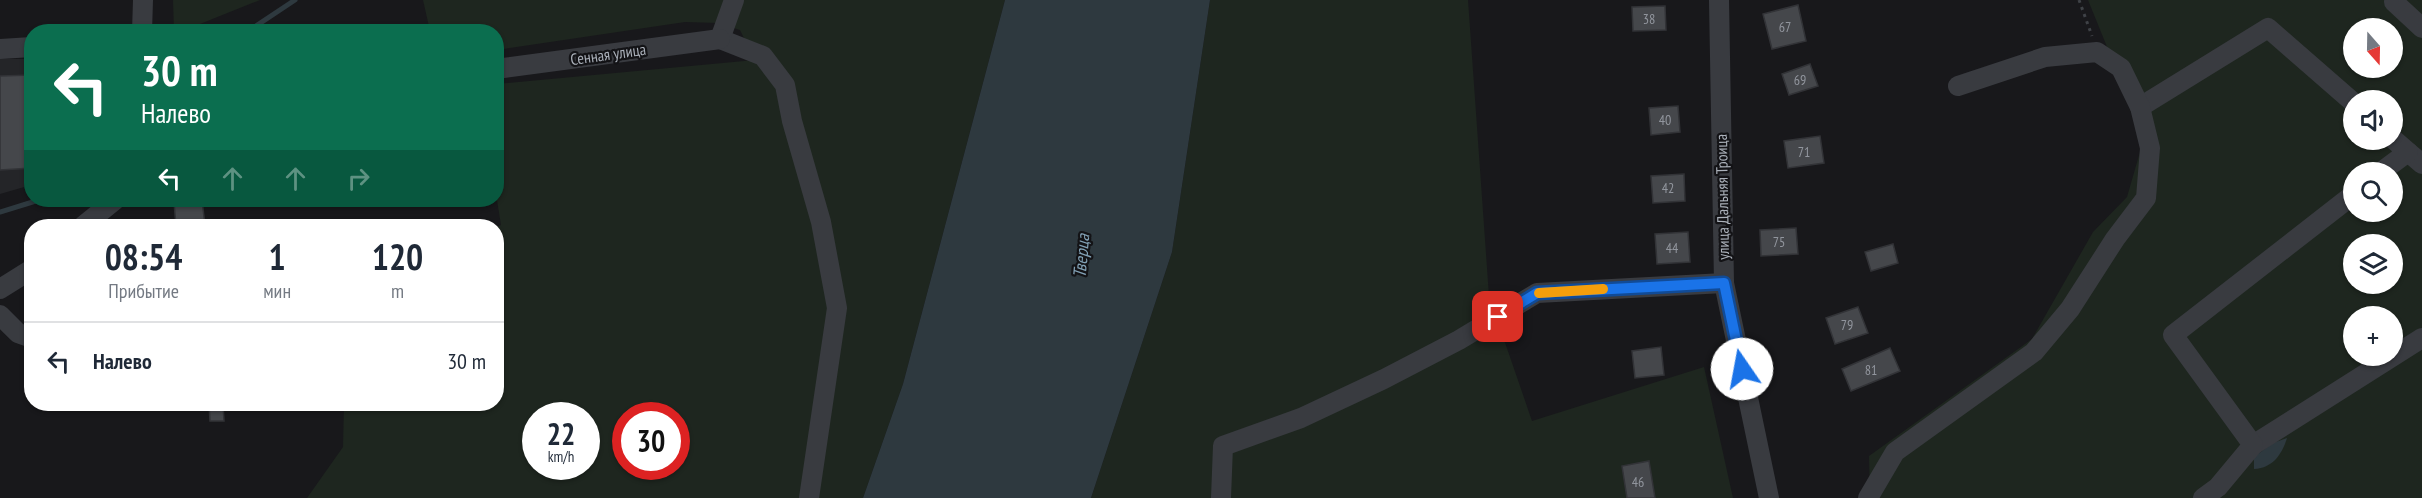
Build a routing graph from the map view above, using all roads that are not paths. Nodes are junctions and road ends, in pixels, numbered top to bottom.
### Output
1 (142, 0) edge
2 (734, 0) edge
3 (1719, 0) edge
4 (2396, 0) edge
5 (142, 24) edge
6 (2422, 28) edge
7 (720, 39) junction
8 (24, 47) edge
9 (0, 48) edge
10 (504, 68) edge
11 (1958, 86) dead end
12 (2343, 93) edge
13 (2140, 107) junction
14 (2403, 148) edge
15 (2415, 158) edge
16 (2343, 203) edge
17 (107, 207) edge
18 (92, 219) edge
19 (24, 274) edge
20 (1724, 283) junction
21 (0, 289) edge
22 (0, 315) edge
23 (24, 335) edge
24 (2422, 338) edge
25 (2253, 445) junction
26 (809, 498) edge
27 (1221, 498) edge
28 (1769, 498) edge
29 (1868, 498) edge
30 (2203, 498) edge

1 - 5 street
2 - 7 street
3 - 20 street, улица Дальняя Троица
4 - 6 street
7 - 10 street, Сенная улица
7 - 26 street
8 - 9 street
11 - 13 street
12 - 13 street
13 - 29 street
14 - 15 street
16 - 25 street
17 - 18 street
19 - 21 street
20 - 27 street
20 - 28 street, улица Дальняя Троица
22 - 23 street
24 - 25 street
25 - 30 street

